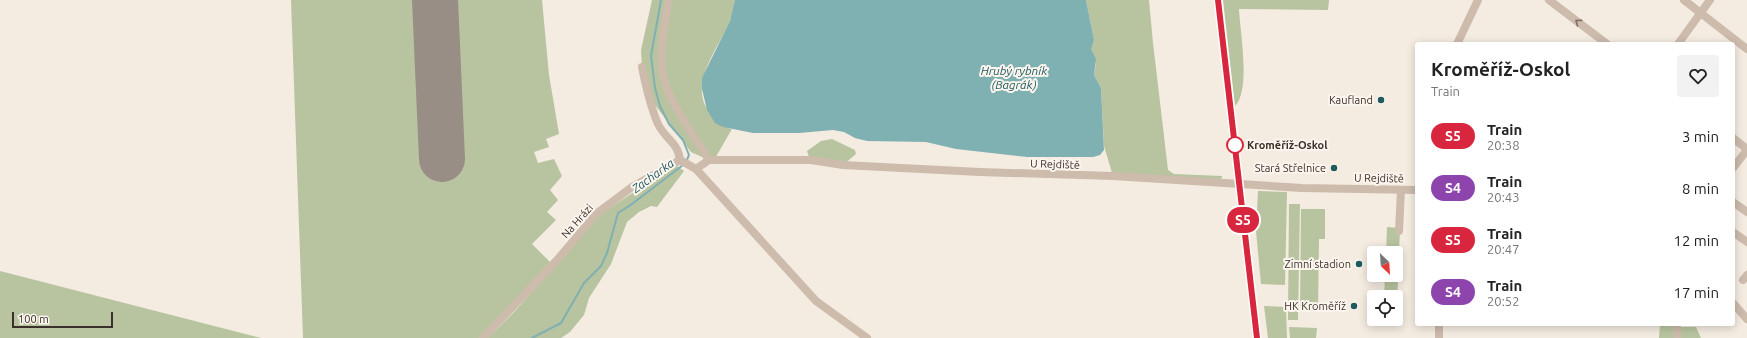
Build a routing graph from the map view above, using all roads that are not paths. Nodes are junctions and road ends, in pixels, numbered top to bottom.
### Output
1 (669, 0) edge
2 (1478, 0) edge
3 (1549, 0) edge
4 (1684, 0) edge
5 (1710, 0) edge
6 (1701, 13) junction
7 (1459, 42) edge
8 (1604, 42) edge
9 (1679, 42) edge
10 (1747, 48) edge
11 (642, 67) dead end
12 (1735, 140) edge
13 (1747, 149) edge
14 (709, 160) junction
15 (681, 161) junction
16 (1735, 165) edge
17 (693, 167) junction
18 (1401, 190) junction
19 (1415, 190) edge
20 (1735, 203) edge
21 (1747, 212) edge
22 (1399, 231) dead end
23 (1735, 233) edge
24 (1747, 242) edge
25 (1735, 305) edge
26 (1747, 319) edge
27 (1440, 326) edge
28 (1677, 326) edge
29 (483, 338) edge
30 (866, 338) edge
31 (1440, 338) edge
32 (1677, 338) edge

1 - 14 street
2 - 7 street
8 -> 3 street
4 - 6 street
5 - 6 street
6 - 9 street
6 - 10 street
11 - 15 street
12 - 13 street
13 - 16 street
14 - 17 street
14 - 18 street, U Rejdiště
15 - 17 street
15 - 29 street, Na Hrázi
17 - 30 street
18 - 19 street, U Rejdiště
18 - 22 street
20 - 21 street
23 - 24 street
25 - 26 street
27 - 31 street
28 - 32 street

